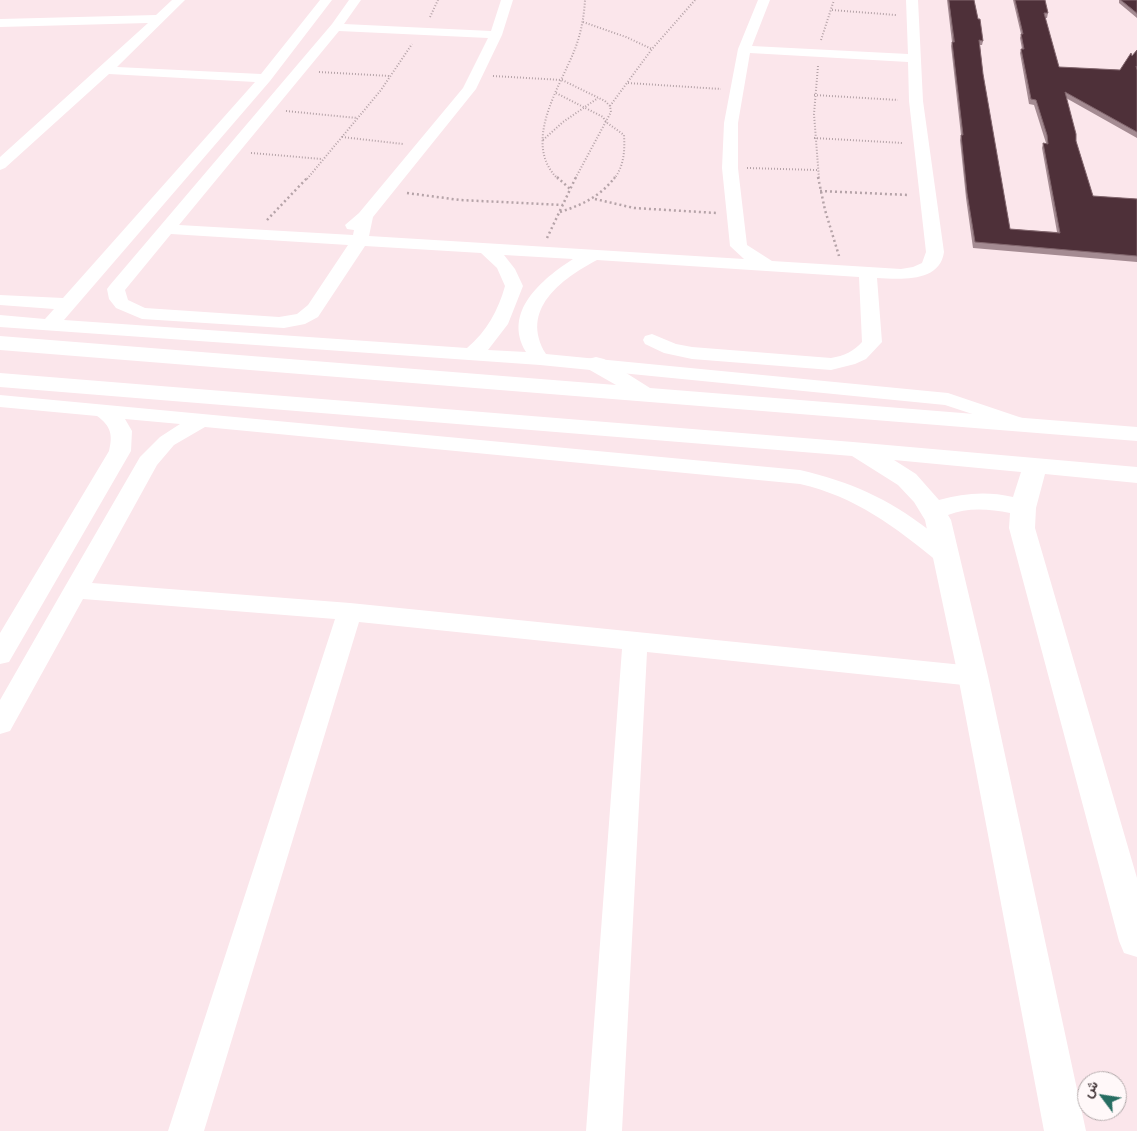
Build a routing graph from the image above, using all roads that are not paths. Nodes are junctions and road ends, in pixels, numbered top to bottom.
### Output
1 (179, 0) edge
2 (326, 0) edge
3 (354, 0) edge
4 (507, 0) edge
5 (764, 0) edge
6 (912, 8) edge
7 (160, 19) junction
8 (0, 23) edge
9 (336, 27) junction
10 (496, 35) junction
11 (744, 49) junction
12 (913, 58) junction
13 (106, 70) junction
14 (265, 78) junction
15 (0, 165) edge
16 (365, 216) junction
17 (168, 229) junction
18 (319, 238) junction
19 (360, 240) junction
20 (739, 246) junction
21 (484, 248) junction
22 (594, 255) junction
23 (720, 263) junction
24 (769, 266) junction
25 (868, 272) junction
26 (514, 286) junction
27 (544, 289) junction
28 (0, 300) edge
29 (68, 304) junction
30 (0, 321) edge
31 (50, 324) junction
32 (93, 327) junction
33 (495, 330) junction
34 (526, 333) junction
35 (652, 340) dead end
36 (0, 343) edge
37 (76, 349) junction
38 (472, 354) junction
39 (540, 358) junction
40 (596, 364) junction
41 (0, 380) edge
42 (645, 393) junction
43 (0, 400) edge
44 (101, 410) junction
45 (200, 420) junction
46 (1021, 424) junction
47 (1137, 434) edge
48 (852, 449) junction
49 (1035, 466) junction
50 (1137, 474) edge
51 (1023, 508) junction
52 (934, 512) junction
53 (946, 556) junction
54 (75, 590) junction
55 (350, 612) junction
56 (635, 640) junction
57 (0, 655) edge
58 (973, 676) junction
59 (0, 724) edge
60 (1137, 941) edge
61 (186, 1131) edge
62 (604, 1131) edge
63 (1065, 1131) edge

1 - 7 street
2 - 14 street
3 - 9 street
4 - 10 street
5 - 11 street
6 - 12 street
7 - 8 street
7 - 13 street
9 - 10 street
9 - 17 street
10 - 16 street
11 - 12 street
11 - 20 street
12 - 25 street
13 - 14 street
13 - 15 street
14 - 29 street
16 - 18 street
16 - 19 street
17 - 18 street
17 - 19 street
18 - 19 street
19 - 21 street
20 - 23 street
20 - 24 street
21 - 22 street
21 - 26 street
22 - 23 street
22 - 27 street
23 - 24 street
24 - 25 street
25 - 35 street
26 - 27 street
26 - 33 street
27 - 34 street
28 - 29 street
29 - 31 street
30 - 31 street
31 - 32 street
32 - 37 street
32 - 38 street
33 - 34 street
33 - 38 street
34 - 39 street
36 - 37 street
37 - 42 street
38 - 39 street
39 - 40 street
40 - 42 street
40 - 46 street
41 - 48 street
42 - 46 street
43 - 44 street
44 - 45 street
44 - 57 street
45 - 53 street
45 - 54 street
46 - 47 street
48 - 49 street
48 - 52 street
49 - 50 street
49 - 51 street
51 - 52 street
51 - 60 street
52 - 53 street
53 - 58 street
54 - 55 street
54 - 59 street
55 - 56 street
55 - 61 street
56 - 58 street
56 - 62 street
58 - 63 street

